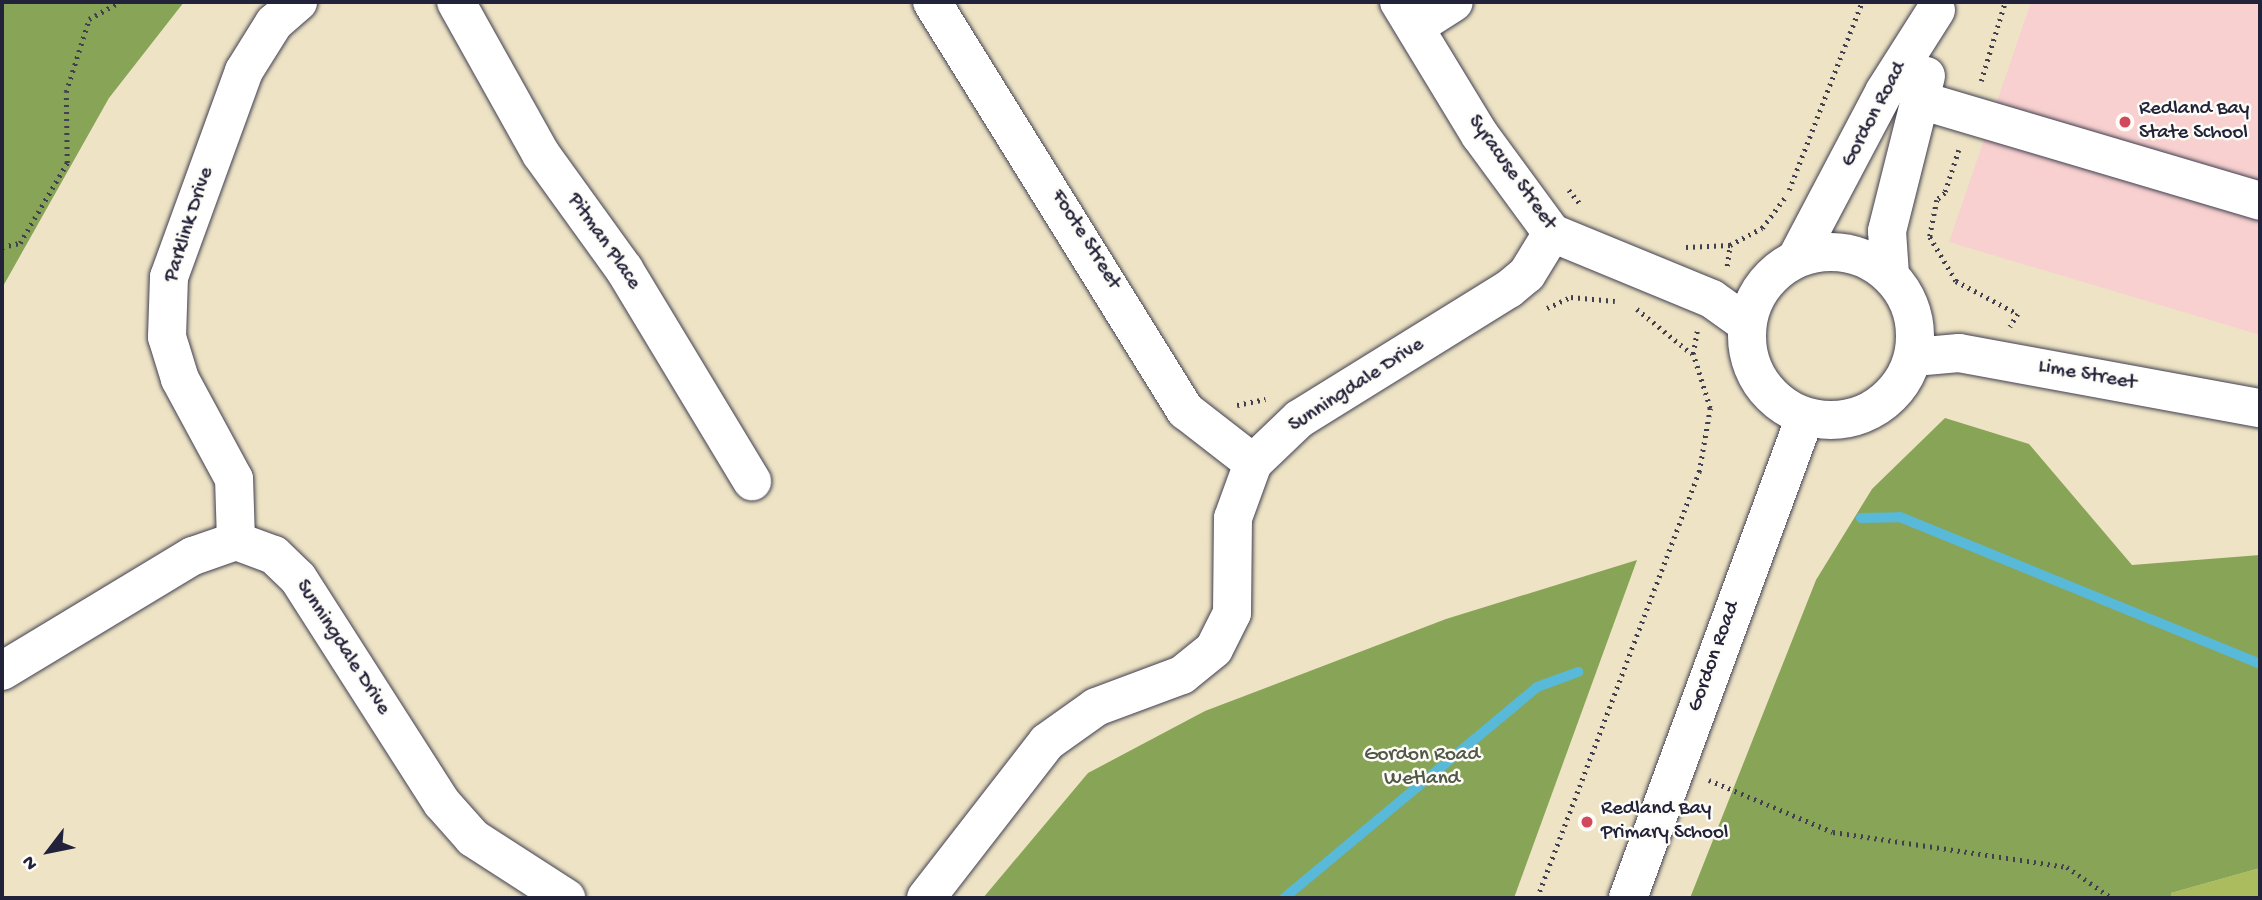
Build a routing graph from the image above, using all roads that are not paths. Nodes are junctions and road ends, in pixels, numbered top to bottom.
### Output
1 (298, 2) edge
2 (456, 2) edge
3 (932, 2) edge
4 (1454, 2) edge
5 (1937, 6) edge
6 (1407, 14) edge
7 (1923, 100) junction
8 (2260, 201) edge
9 (1552, 233) junction
10 (1796, 259) junction
11 (1891, 275) junction
12 (1747, 324) junction
13 (1914, 357) junction
14 (2260, 408) edge
15 (1805, 417) junction
16 (1253, 463) junction
17 (752, 481) dead end
18 (236, 541) junction
19 (2, 671) edge
20 (566, 898) edge
21 (926, 898) edge
22 (1628, 898) edge

1 - 18 street, Parklink Drive
2 - 17 street, Pitman Place
3 - 16 street, Foote Street
4 - 6 street
5 - 7 street, Gordon Road
5 - 10 street, Gordon Road
6 - 9 street, Syracuse Street
7 - 8 street
7 - 11 street, Gordon Road
9 - 12 street, Syracuse Street
9 - 16 street, Sunningdale Drive
10 - 11 street
10 - 12 street, Gordon Road
11 - 13 street, Gordon Road
12 - 15 street, Gordon Road
13 - 14 street, Lime Street
13 - 15 street, Gordon Road
15 - 22 street, Gordon Road
16 - 21 street, Sunningdale Drive
18 - 19 street
18 - 20 street, Sunningdale Drive

